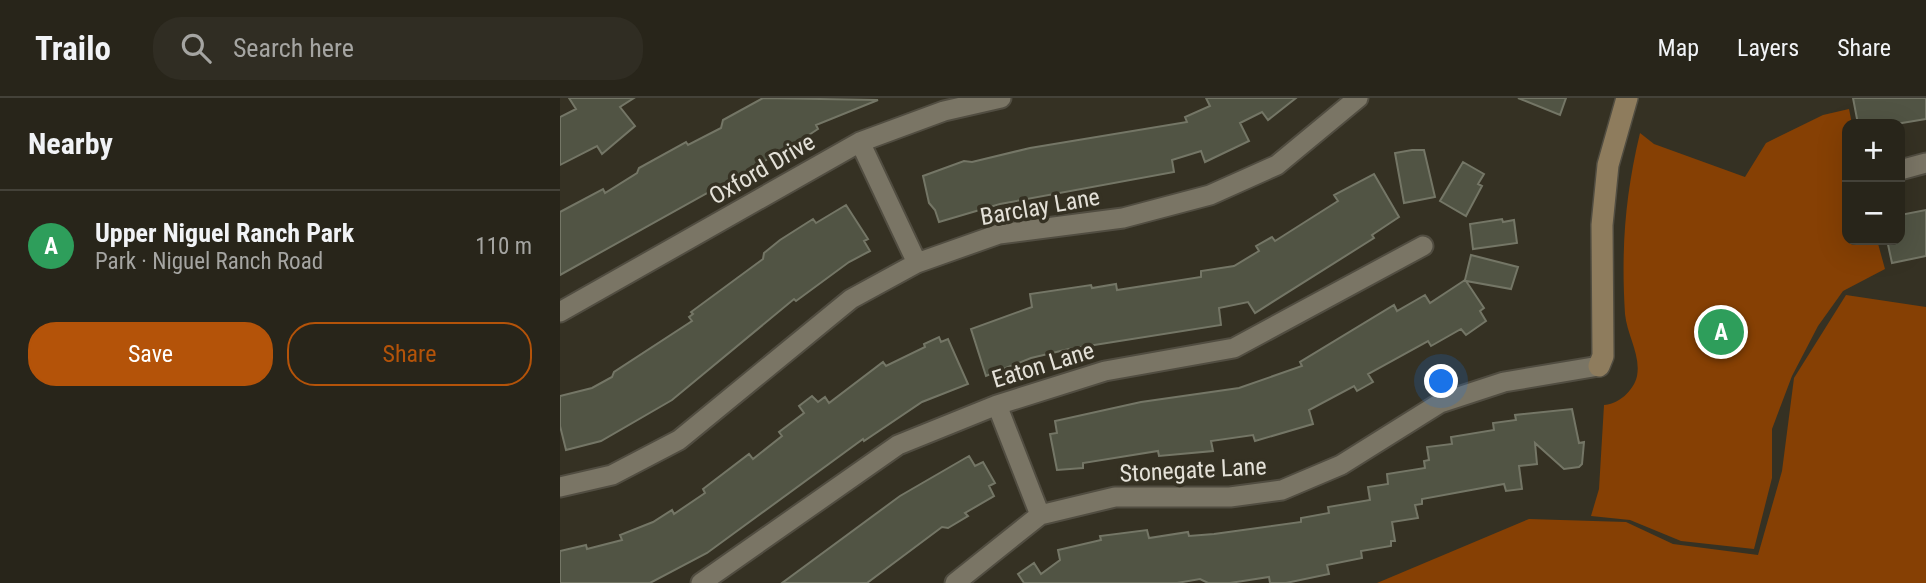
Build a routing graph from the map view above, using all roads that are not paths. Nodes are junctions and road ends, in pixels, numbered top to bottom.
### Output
1 (1001, 98) edge
2 (1358, 98) edge
3 (1627, 98) edge
4 (860, 142) junction
5 (1926, 163) edge
6 (1905, 169) edge
7 (1423, 246) dead end
8 (917, 263) junction
9 (560, 312) edge
10 (1599, 366) joint
11 (997, 405) junction
12 (560, 487) edge
13 (1040, 515) junction
14 (701, 583) edge
15 (955, 583) edge

1 - 4 street, Oxford Drive
2 - 8 street, Barclay Lane
3 - 10 street
4 - 8 street
4 - 9 street, Oxford Drive
5 - 6 street
7 - 11 street, Eaton Lane
8 - 12 street, Barclay Lane
10 - 13 street, Stonegate Lane
11 - 13 street
11 - 14 street, Eaton Lane
13 - 15 street, Stonegate Lane

